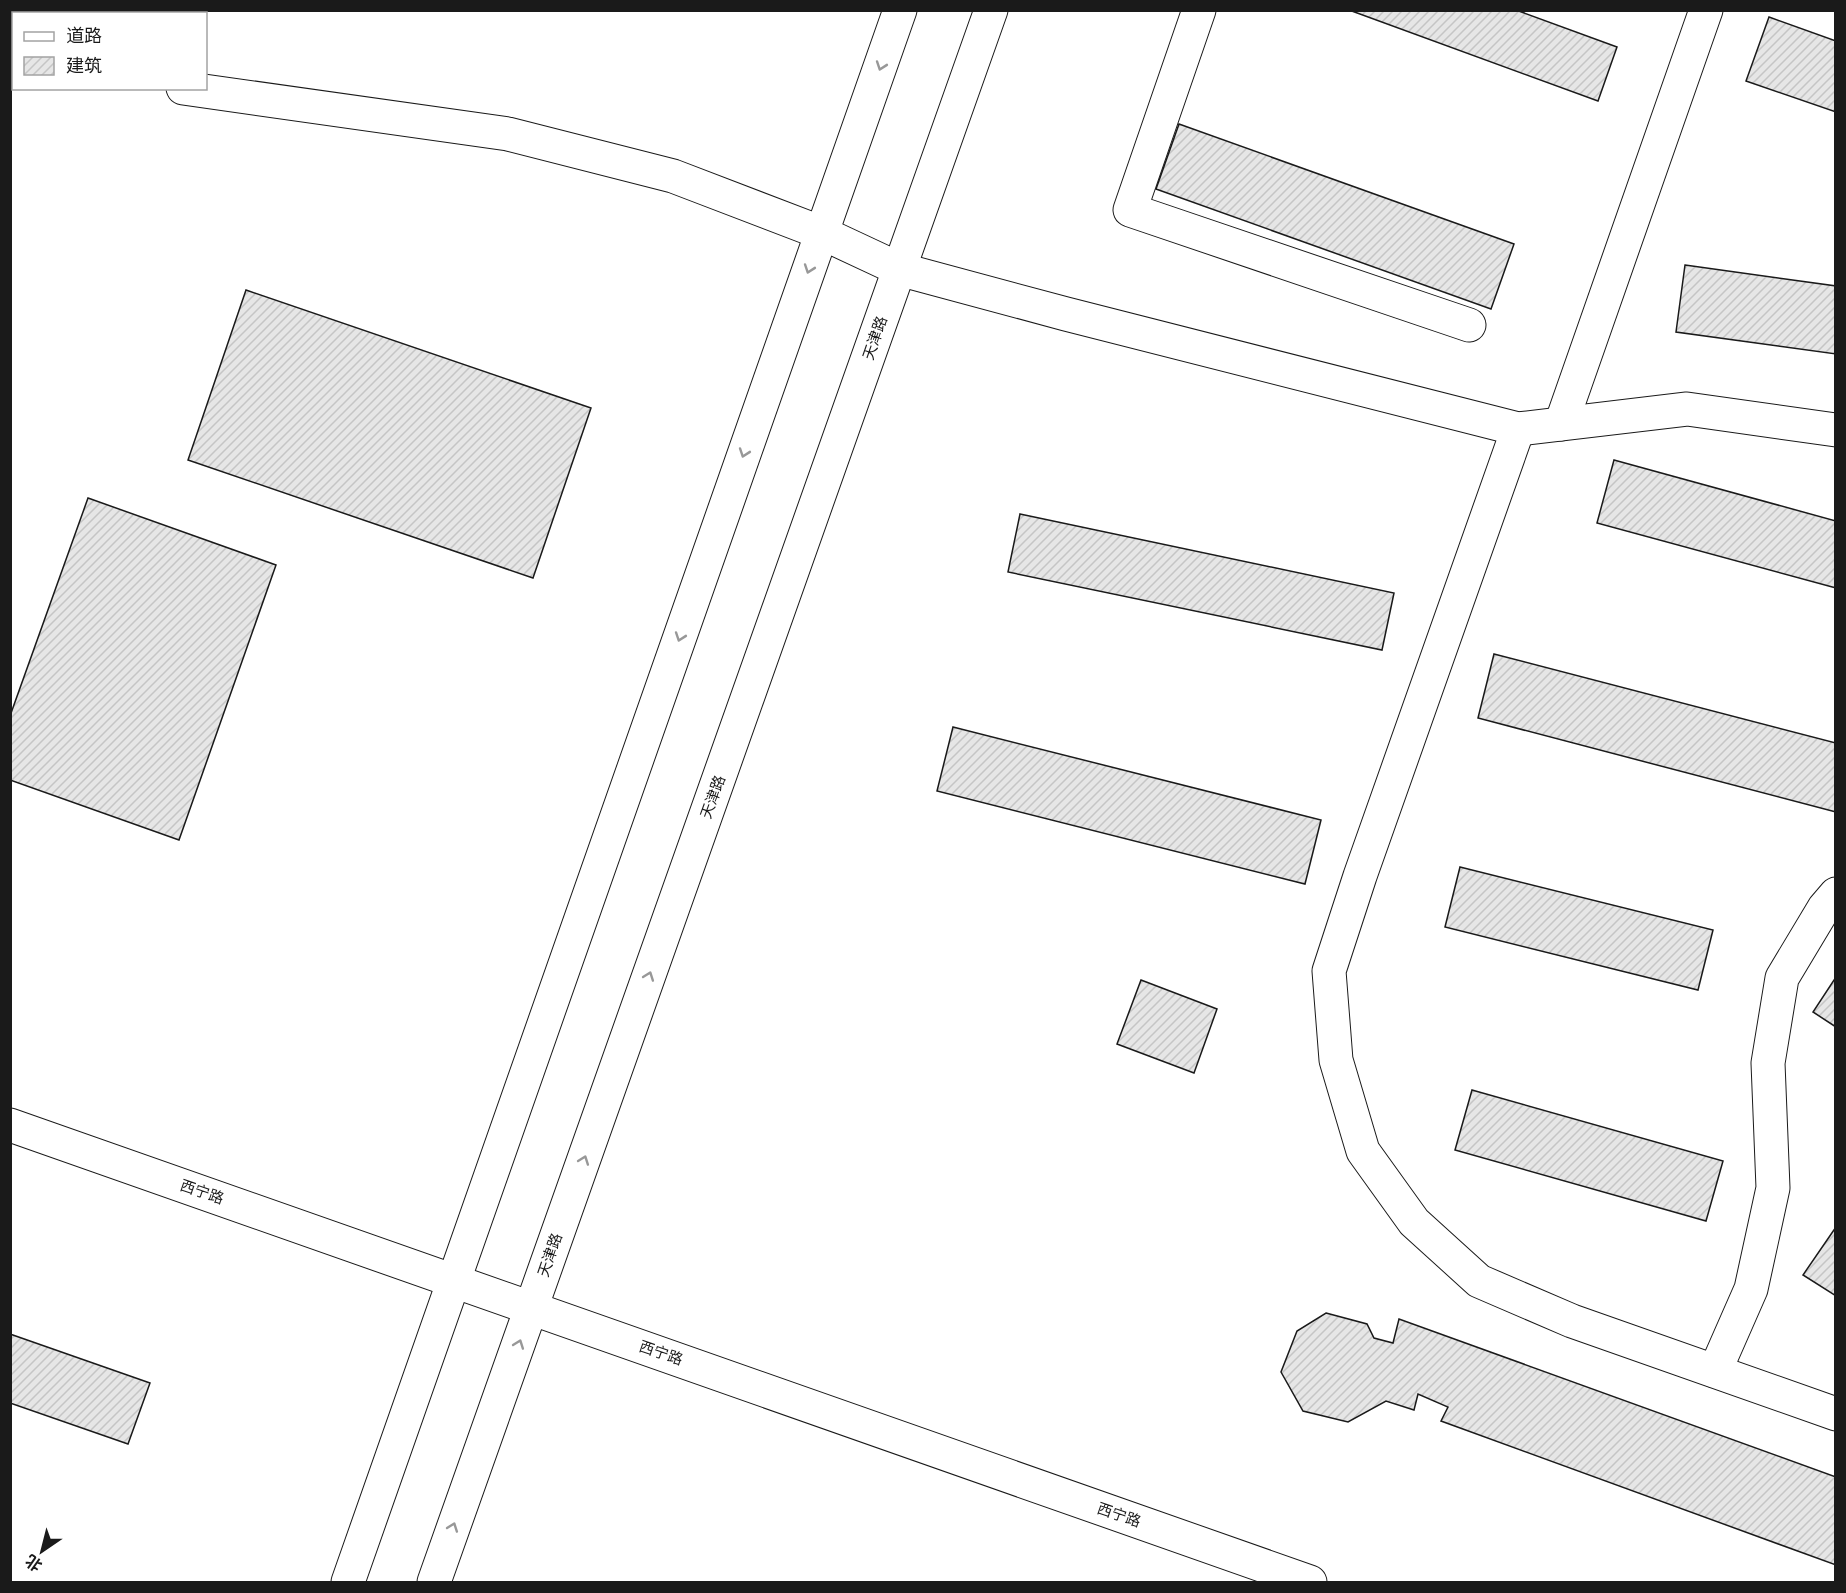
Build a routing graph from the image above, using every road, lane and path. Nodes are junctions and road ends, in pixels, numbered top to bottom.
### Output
1 (900, 10) edge
2 (991, 10) edge
3 (1198, 10) edge
4 (1706, 10) edge
5 (197, 90) edge
6 (822, 233) junction
7 (899, 269) junction
8 (1469, 325) dead end
9 (1561, 424) junction
10 (1518, 429) junction
11 (1836, 430) edge
12 (1836, 894) edge
13 (10, 1125) edge
14 (454, 1280) junction
15 (532, 1307) junction
16 (1715, 1371) junction
17 (1836, 1414) edge
18 (348, 1582) edge
19 (434, 1582) edge
20 (1310, 1582) edge

1 -> 6 street
2 - 7 street, 天津路
3 - 8 street
4 - 9 street
5 - 6 street
6 - 7 street
6 -> 14 street
7 - 10 street
15 -> 7 street, 天津路
9 - 10 street
9 - 11 street
10 - 16 street
12 - 16 street
13 - 14 street, 西宁路
14 - 15 street, 西宁路
14 - 18 street
19 -> 15 street, 天津路
15 - 20 street, 西宁路
16 - 17 street

